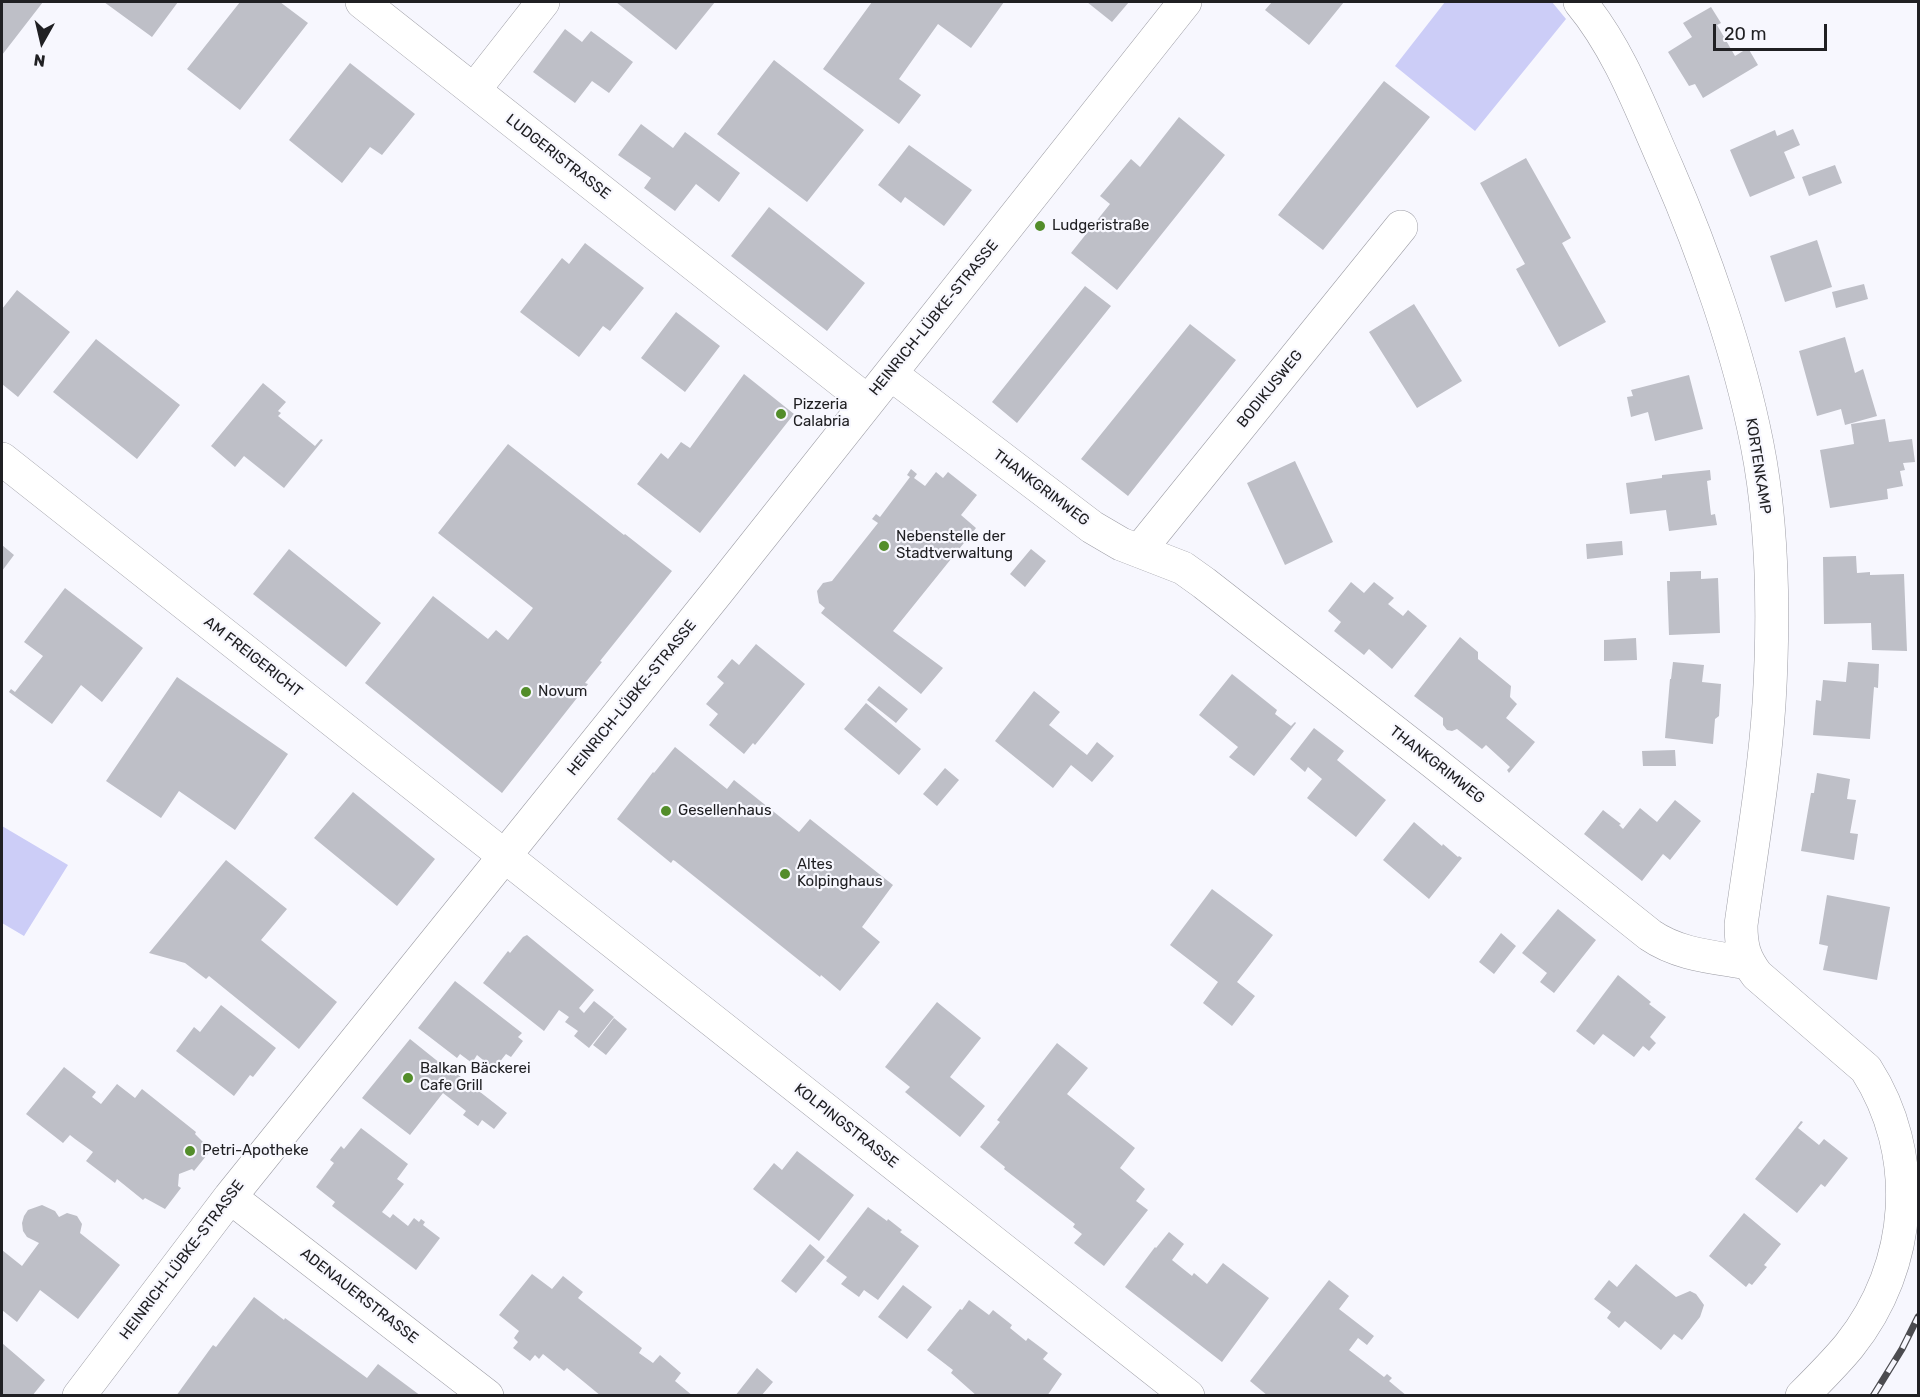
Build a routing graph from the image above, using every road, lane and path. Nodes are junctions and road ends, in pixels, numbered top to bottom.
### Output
1 (362, 2) edge
2 (543, 2) edge
3 (1185, 2) edge
4 (1580, 2) edge
5 (474, 90) junction
6 (1401, 227) dead end
7 (891, 374) junction
8 (867, 401) junction
9 (2, 459) edge
10 (1139, 551) junction
11 (504, 856) junction
12 (1748, 963) junction
13 (230, 1197) junction
14 (79, 1395) edge
15 (487, 1395) edge
16 (1188, 1395) edge
17 (1802, 1395) edge

1 - 5 street, LUDGERISTRASSE
2 - 5 street
3 - 7 street, HEINRICH-LÜBKE-STRASSE
4 - 12 street, KORTENKAMP
5 - 8 street, LUDGERISTRASSE
6 - 10 street, BODIKUSWEG
7 - 8 street, HEINRICH-LÜBKE-STRASSE
7 - 10 street, THANKGRIMWEG
8 - 11 street, HEINRICH-LÜBKE-STRASSE
9 - 11 street, AM FREIGERICHT
10 - 12 street, THANKGRIMWEG
11 - 13 street, HEINRICH-LÜBKE-STRASSE
11 - 16 street, KOLPINGSTRASSE
12 - 17 street
13 - 14 street, HEINRICH-LÜBKE-STRASSE
13 - 15 street, ADENAUERSTRASSE

